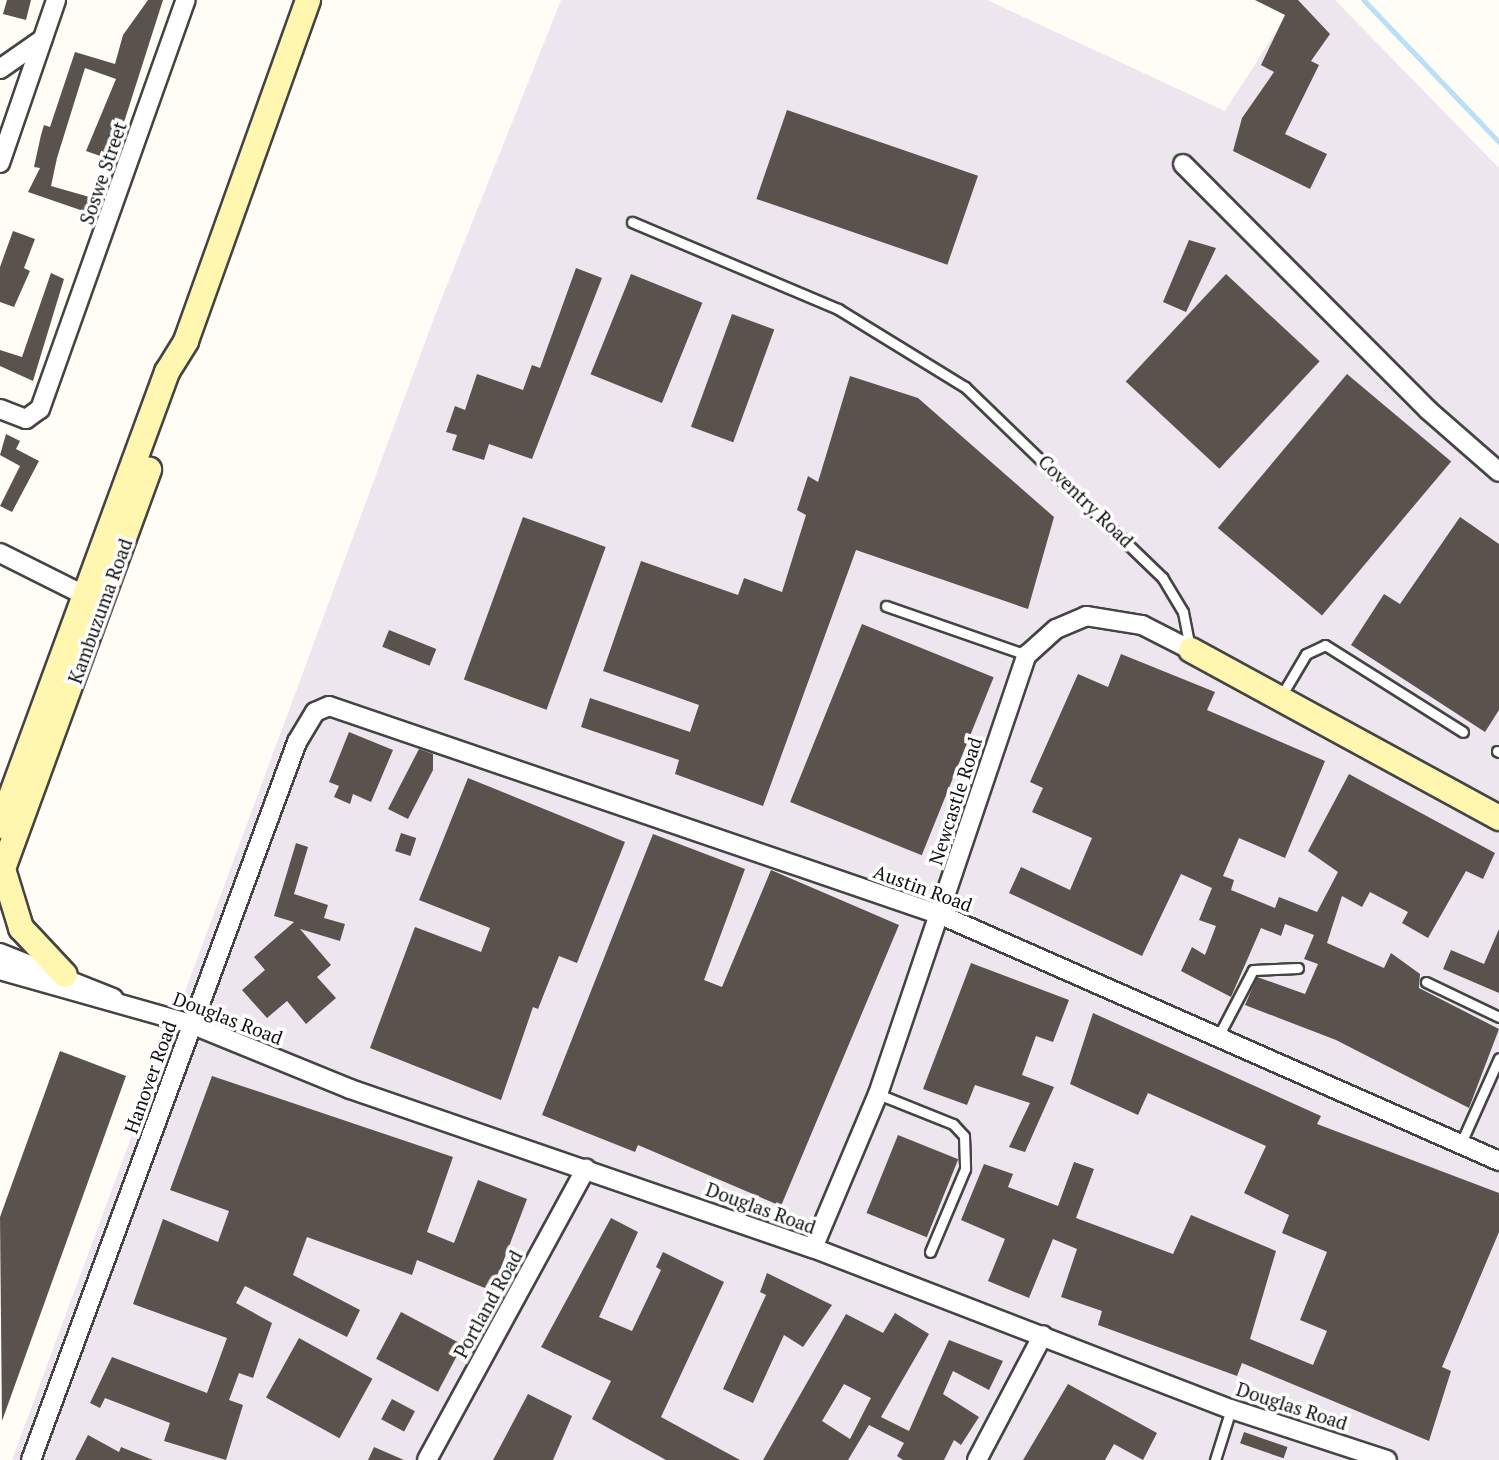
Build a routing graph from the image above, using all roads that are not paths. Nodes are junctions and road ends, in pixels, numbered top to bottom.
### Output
1 (56, 0) edge
2 (186, 0) edge
3 (308, 0) edge
4 (43, 39) junction
5 (0, 69) edge
6 (0, 163) edge
7 (1183, 164) dead end
8 (632, 222) dead end
9 (0, 409) edge
10 (1499, 472) edge
11 (0, 553) edge
12 (95, 601) junction
13 (886, 606) dead end
14 (1191, 650) junction
15 (1027, 655) junction
16 (1280, 698) junction
17 (315, 712) joint
18 (1463, 732) dead end
19 (1499, 818) edge
20 (0, 826) edge
21 (2, 873) edge
22 (941, 915) junction
23 (0, 953) edge
24 (1298, 968) dead end
25 (0, 970) edge
26 (65, 975) junction
27 (1426, 982) dead end
28 (119, 1002) junction
29 (1499, 1017) edge
30 (191, 1024) junction
31 (1220, 1033) junction
32 (1499, 1058) edge
33 (878, 1094) junction
34 (1461, 1143) junction
35 (1499, 1161) edge
36 (586, 1168) junction
37 (813, 1248) junction
38 (930, 1252) dead end
39 (1043, 1335) junction
40 (1231, 1409) junction
41 (31, 1460) edge
42 (427, 1460) edge
43 (977, 1460) edge
44 (1215, 1460) edge
45 (1387, 1460) edge

1 - 4 street
2 - 9 street, Soswe Street
3 - 12 main road, Kambuzuma Road
4 - 5 street
4 - 6 street
7 - 10 street
8 - 14 lane, Coventry Road
11 - 12 street
12 - 20 main road, Kambuzuma Road
12 - 21 main road, Kambuzuma Road
13 - 15 lane
14 - 15 street, Newcastle Road
14 - 16 main road
15 - 22 street, Newcastle Road
16 - 18 lane
16 - 19 main road
17 - 22 street, Austin Road
17 - 30 street, Hanover Road
21 - 26 main road
22 - 31 street, Austin Road
22 - 33 street, Newcastle Road
23 - 26 street, Douglas Road
24 - 31 lane
25 - 28 street, Douglas Road
26 - 28 street, Douglas Road
27 - 29 lane
28 - 30 street, Douglas Road
30 - 36 street, Douglas Road
30 - 41 street, Hanover Road
31 - 34 street, Austin Road
32 - 34 lane
33 - 37 street, Newcastle Road
33 - 38 lane
34 - 35 street, Austin Road
36 - 37 street, Douglas Road
36 - 42 street, Portland Road
37 - 39 street, Douglas Road
39 - 40 street, Douglas Road
39 - 43 street
40 - 44 lane
40 - 45 street, Douglas Road

